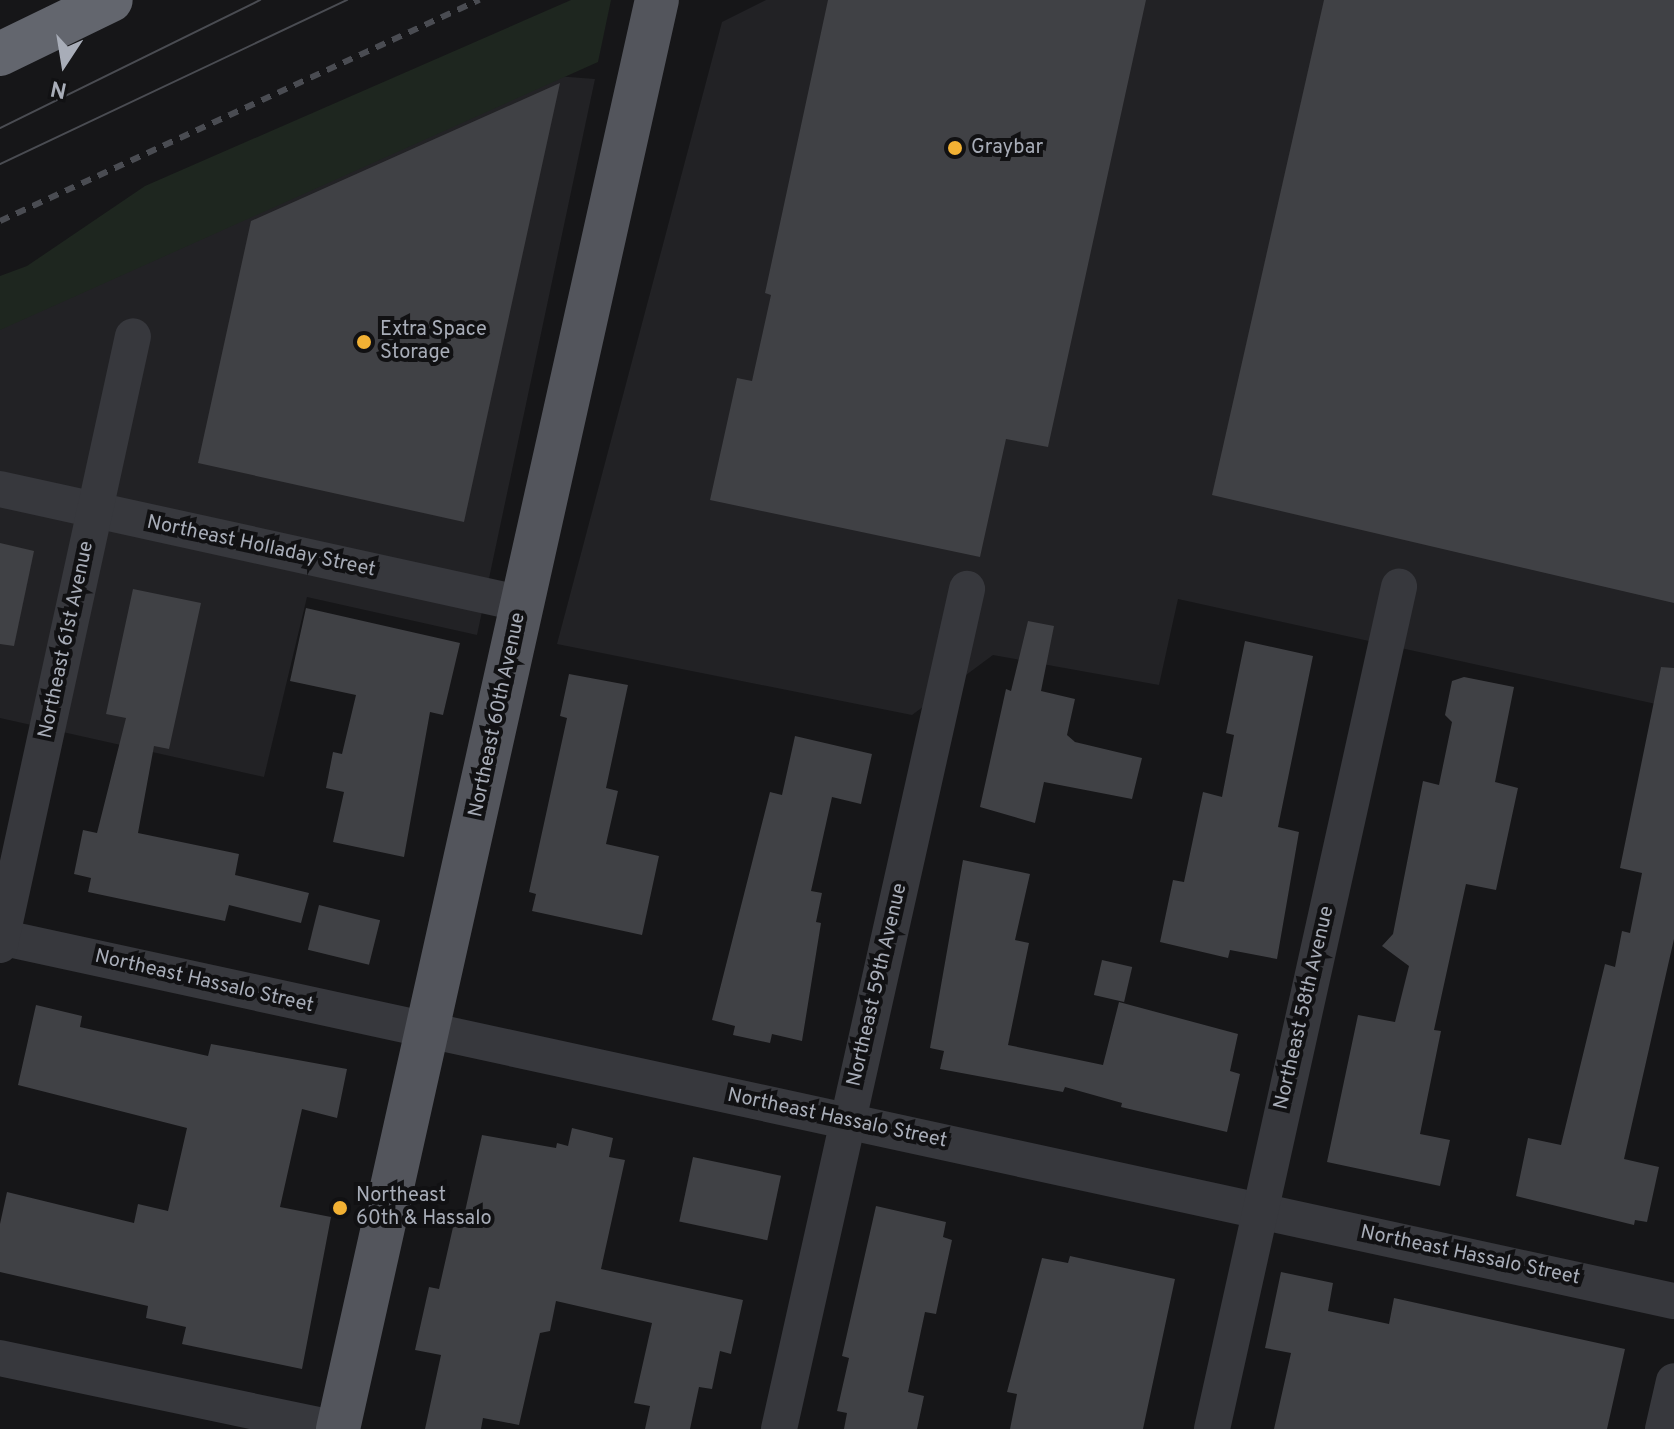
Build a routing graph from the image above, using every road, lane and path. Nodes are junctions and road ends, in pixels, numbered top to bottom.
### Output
1 (111, 0) edge
2 (657, 0) edge
3 (0, 54) edge
4 (133, 336) dead end
5 (0, 489) edge
6 (95, 510) junction
7 (1399, 587) dead end
8 (967, 589) dead end
9 (523, 604) junction
10 (1, 939) edge
11 (429, 1032) junction
12 (848, 1122) junction
13 (1260, 1210) junction
14 (1674, 1301) edge
15 (0, 1358) edge
16 (1674, 1381) edge
17 (337, 1429) edge
18 (779, 1429) edge
19 (1212, 1429) edge
20 (1663, 1429) edge

1 - 3 highway
2 - 9 main road, Northeast 60th Avenue
4 - 6 street, Northeast 61st Avenue
5 - 6 street, Northeast Holladay Street
6 - 9 street, Northeast Holladay Street
6 - 10 street, Northeast 61st Avenue
7 - 13 street, Northeast 58th Avenue
8 - 12 street, Northeast 59th Avenue
9 - 11 main road, Northeast 60th Avenue
10 - 11 street, Northeast Hassalo Street
11 - 12 street, Northeast Hassalo Street
11 - 17 main road, Northeast 60th Avenue
12 - 13 street, Northeast Hassalo Street
12 - 18 street, Northeast 59th Avenue
13 - 14 street, Northeast Hassalo Street
13 - 19 street, Northeast 58th Avenue
15 - 17 street
16 - 20 street

